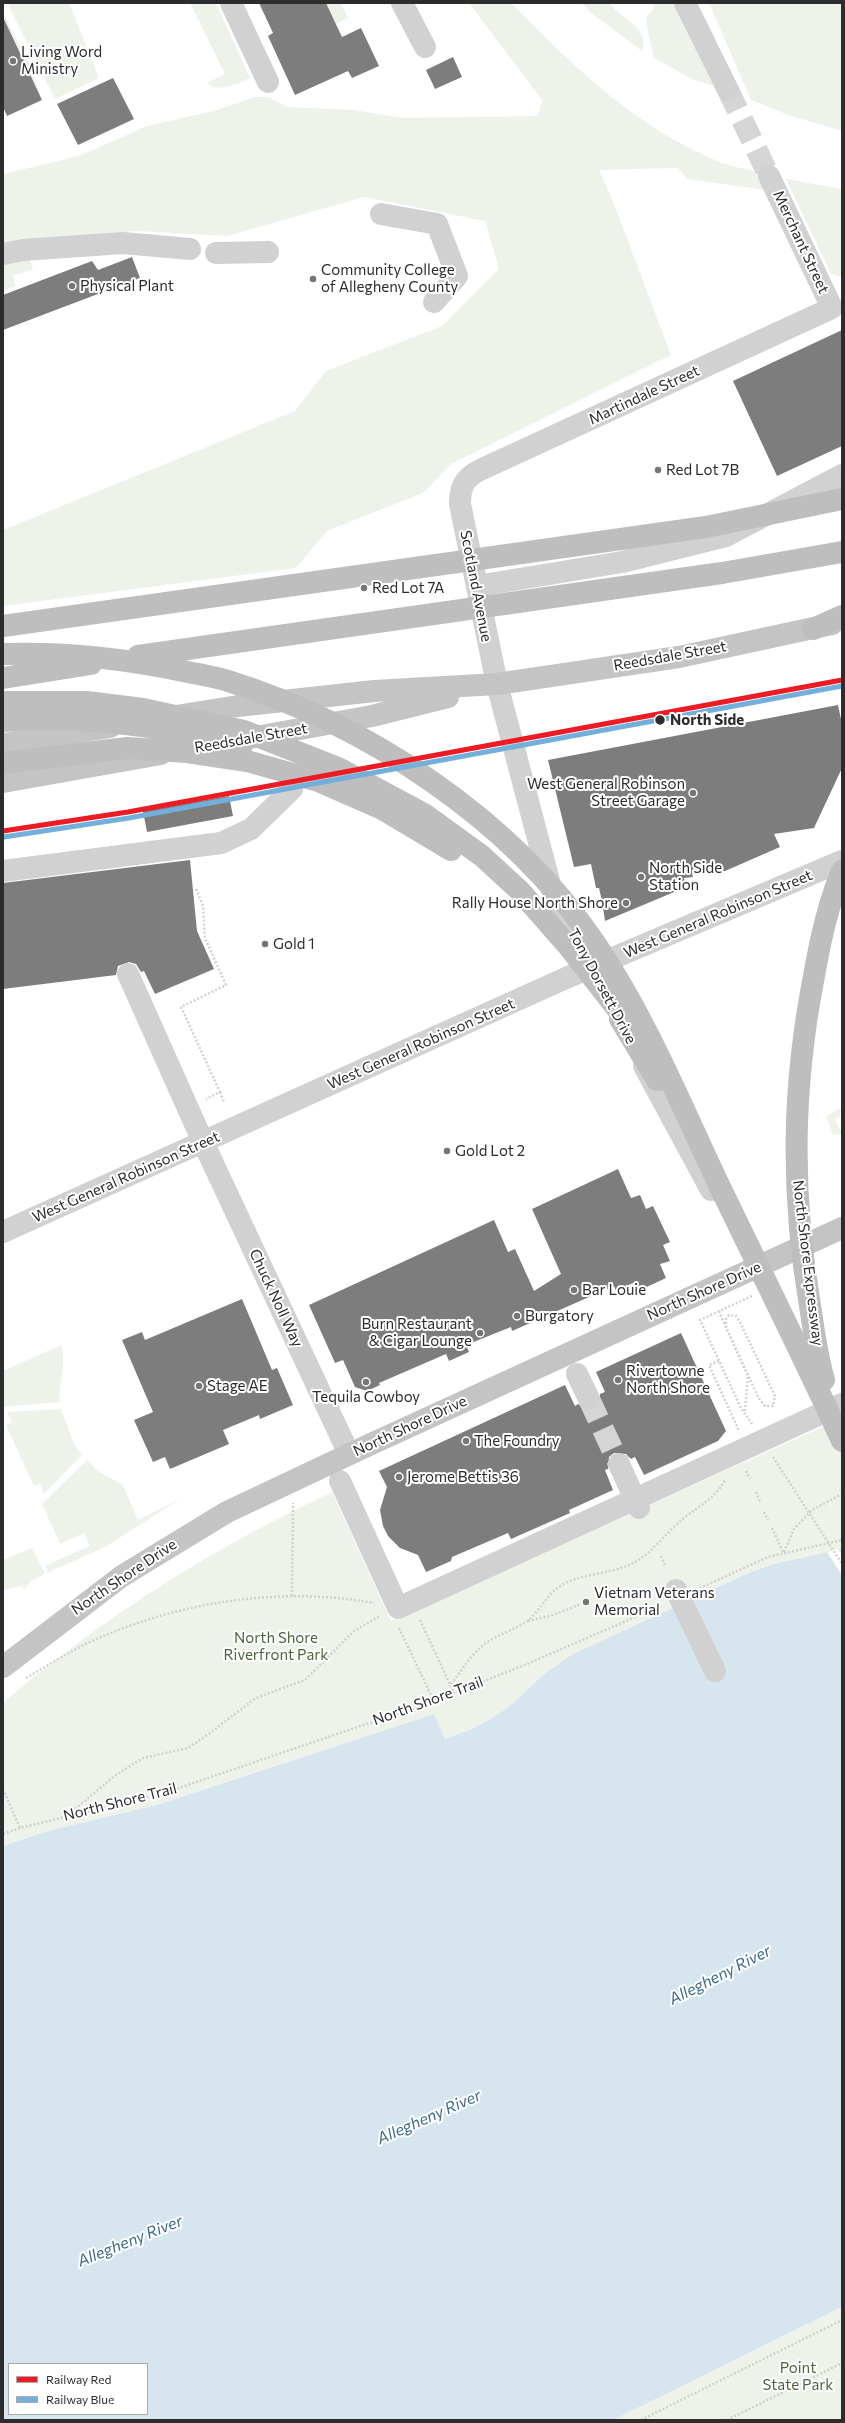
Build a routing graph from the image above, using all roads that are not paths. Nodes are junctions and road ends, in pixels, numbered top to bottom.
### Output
1 (231, 3) edge
2 (402, 3) edge
3 (685, 3) edge
4 (425, 47) dead end
5 (268, 82) dead end
6 (728, 90) tunnel mouth
7 (769, 176) tunnel mouth
8 (381, 214) dead end
9 (190, 249) dead end
10 (268, 252) dead end
11 (216, 253) dead end
12 (3, 254) edge
13 (434, 302) dead end
14 (832, 308) joint
15 (842, 475) edge
16 (461, 488) joint
17 (842, 499) edge
18 (842, 552) edge
19 (477, 586) junction
20 (842, 616) edge
21 (842, 622) edge
22 (3, 626) edge
23 (813, 629) junction
24 (3, 654) edge
25 (3, 678) edge
26 (497, 684) junction
27 (3, 702) edge
28 (3, 721) edge
29 (3, 744) edge
30 (3, 763) edge
31 (3, 782) edge
32 (292, 789) dead end
33 (842, 861) edge
34 (3, 871) edge
35 (842, 871) edge
36 (842, 879) edge
37 (591, 968) junction
38 (128, 974) dead end
39 (621, 1012) junction
40 (203, 1142) junction
41 (720, 1186) junction
42 (842, 1228) edge
43 (3, 1232) edge
44 (753, 1269) junction
45 (577, 1374) dead end
46 (589, 1399) tunnel mouth
47 (842, 1404) edge
48 (842, 1441) edge
49 (349, 1454) junction
50 (619, 1464) tunnel mouth
51 (340, 1481) dead end
52 (637, 1503) junction
53 (678, 1594) road end
54 (3, 1667) edge
55 (715, 1670) dead end

1 - 5 street
2 - 4 street
3 - 6 street
7 - 14 street, Merchant Street
8 - 13 street
9 - 12 street
10 - 11 street
14 - 16 street, Martindale Street
15 - 19 street
16 - 19 street, Scotland Avenue
17 - 22 highway
18 - 25 highway
19 - 26 street, Scotland Avenue
20 - 23 highway
21 - 23 main road, Reedsdale Street
23 - 26 main road, Reedsdale Street
24 - 41 highway
26 - 29 main road, Reedsdale Street
26 - 31 main road, Reedsdale Street
26 - 37 street, Tony Dorsett Drive
27 - 39 highway
28 - 39 highway
30 - 41 highway
32 - 34 street
33 - 37 street, West General Robinson Street
35 - 48 highway, North Shore Expressway
36 - 48 highway, North Shore Expressway
37 - 40 street, West General Robinson Street
37 - 44 street, Tony Dorsett Drive
38 - 40 street, Chuck Noll Way
39 - 48 highway
40 - 43 street, West General Robinson Street
40 - 49 street, Chuck Noll Way
41 - 48 highway
42 - 44 main road, North Shore Drive
44 - 49 main road, North Shore Drive
45 - 46 street
47 - 52 street
49 - 54 main road, North Shore Drive
50 - 52 street
51 - 52 street
53 - 55 street

